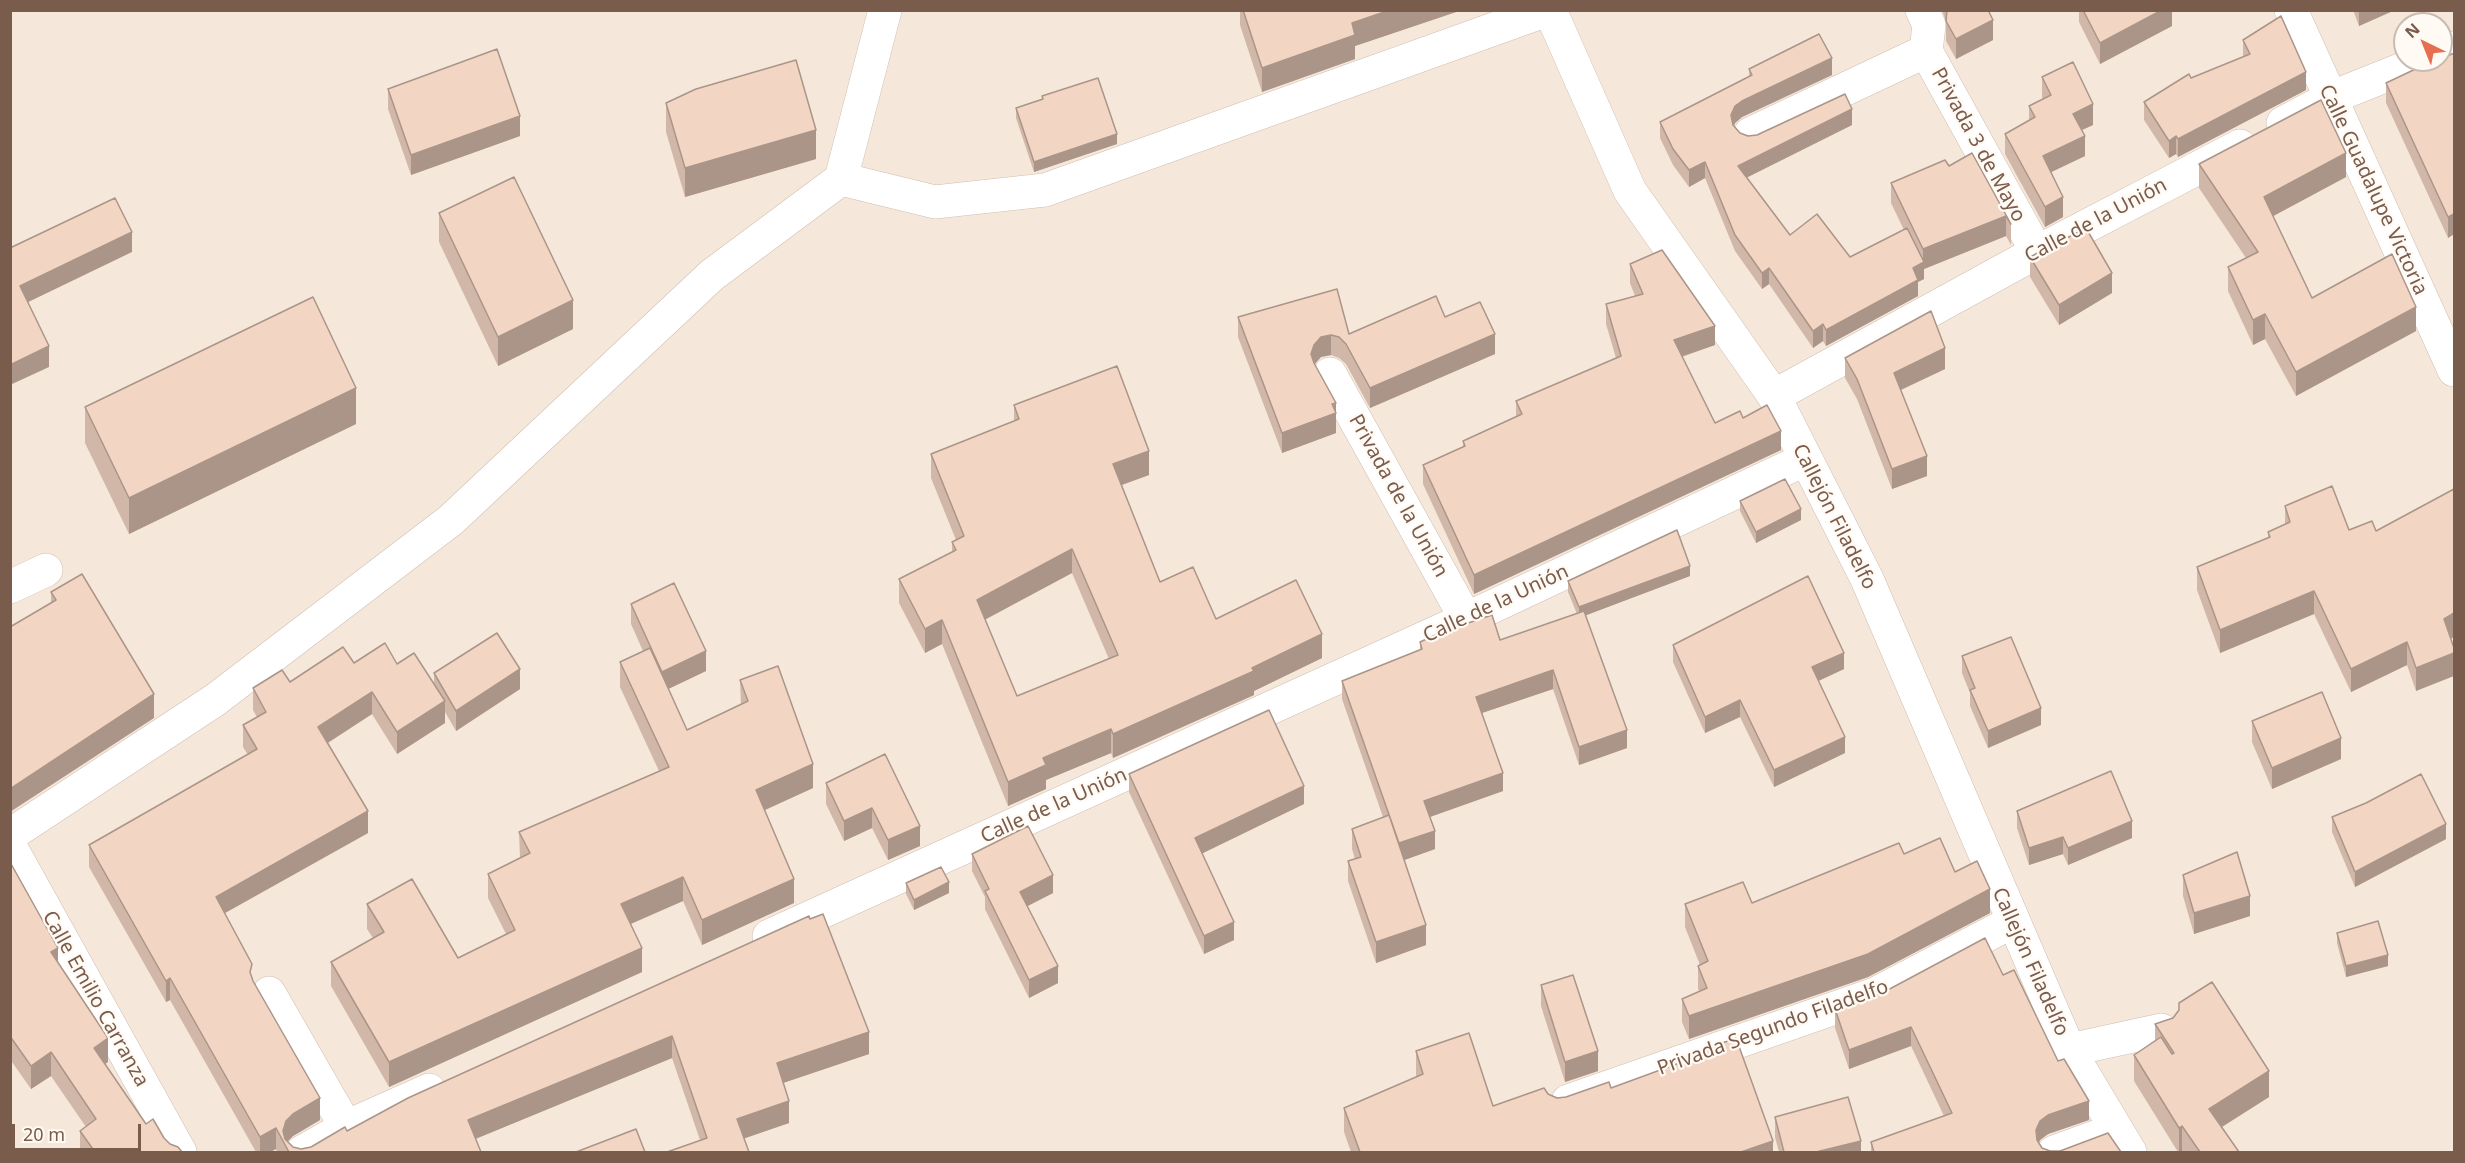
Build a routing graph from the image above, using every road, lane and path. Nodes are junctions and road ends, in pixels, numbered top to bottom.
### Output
1 (885, 10) edge
2 (1549, 10) edge
3 (1922, 10) edge
4 (2291, 10) edge
5 (1926, 51) junction
6 (2395, 72) edge
7 (2330, 98) junction
8 (1750, 134) edge
9 (841, 178) junction
10 (2037, 252) junction
11 (2454, 370) edge
12 (1330, 374) dead end
13 (1774, 396) junction
14 (1806, 459) junction
15 (46, 570) dead end
16 (10, 587) edge
17 (1466, 619) junction
18 (10, 835) edge
19 (10, 846) edge
20 (2012, 922) junction
21 (738, 950) edge
22 (269, 993) dead end
23 (2161, 1030) edge
24 (2069, 1050) junction
25 (455, 1078) edge
26 (1560, 1104) edge
27 (346, 1127) junction
28 (2122, 1141) edge
29 (180, 1152) edge
30 (302, 1152) edge
31 (2054, 1152) edge

1 - 9 street
2 - 9 street
2 - 13 street, Callejón Filadelfo
3 - 5 street
4 - 7 street, Calle Guadalupe Victoria
5 - 8 street, Privada 3 de Mayo
5 - 10 street, Privada 3 de Mayo
6 - 7 street, Calle de la Unión
7 - 10 street, Calle de la Unión
7 - 11 street, Calle Guadalupe Victoria
9 - 18 street
10 - 13 street, Calle de la Unión
12 - 17 street, Privada de la Unión
13 - 14 street, Callejón Filadelfo
14 - 17 street, Calle de la Unión
14 - 20 street, Callejón Filadelfo
15 - 16 street
17 - 21 street, Calle de la Unión
19 - 29 street, Calle Emilio Carranza
20 - 24 street, Callejón Filadelfo
20 - 26 street, Privada Segundo Filadelfo
22 - 27 street
23 - 24 street, Callejón Filadelfo
24 - 28 street, Callejón Filadelfo
25 - 27 street
27 - 30 street
28 - 31 street

